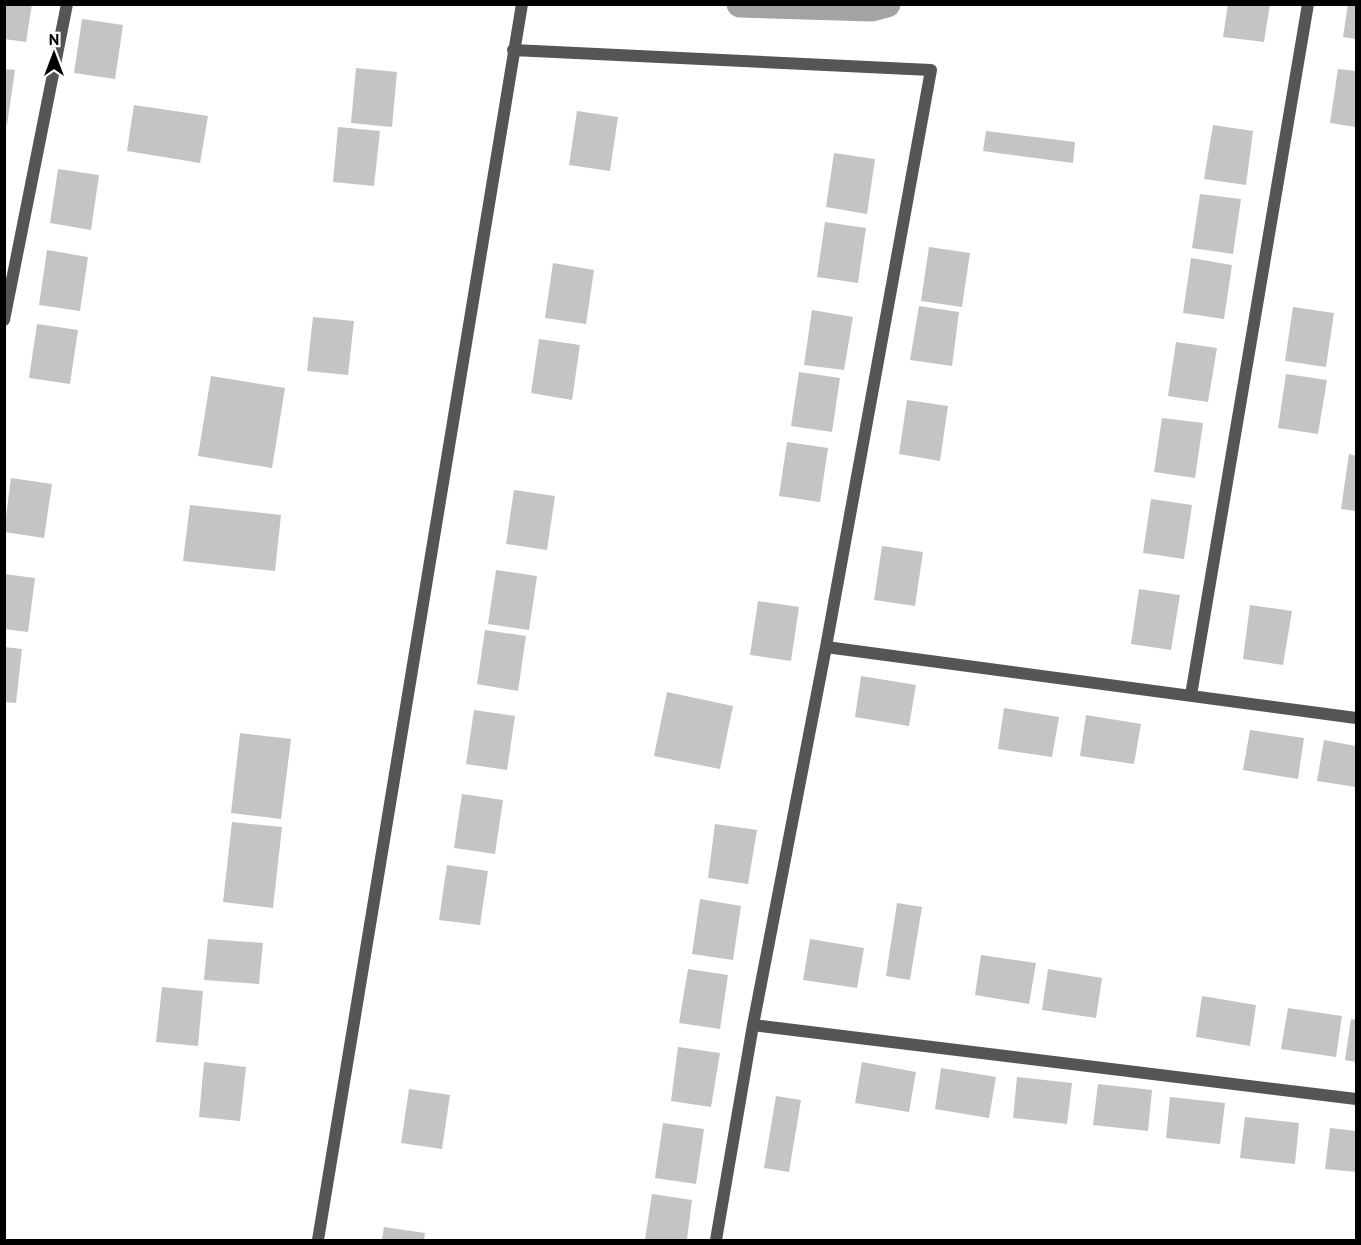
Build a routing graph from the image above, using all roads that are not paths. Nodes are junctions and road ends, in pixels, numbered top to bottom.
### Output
1 (67, 4) edge
2 (522, 4) edge
3 (1308, 4) edge
4 (513, 50) junction
5 (4, 320) edge
6 (826, 648) junction
7 (1191, 695) junction
8 (1356, 718) edge
9 (753, 1025) junction
10 (1356, 1099) edge
11 (318, 1240) edge
12 (716, 1240) edge

1 - 5 street
2 - 4 street
3 - 7 street
4 - 6 street
4 - 11 street
6 - 7 street
6 - 9 street
7 - 8 street
9 - 10 street
9 - 12 street

